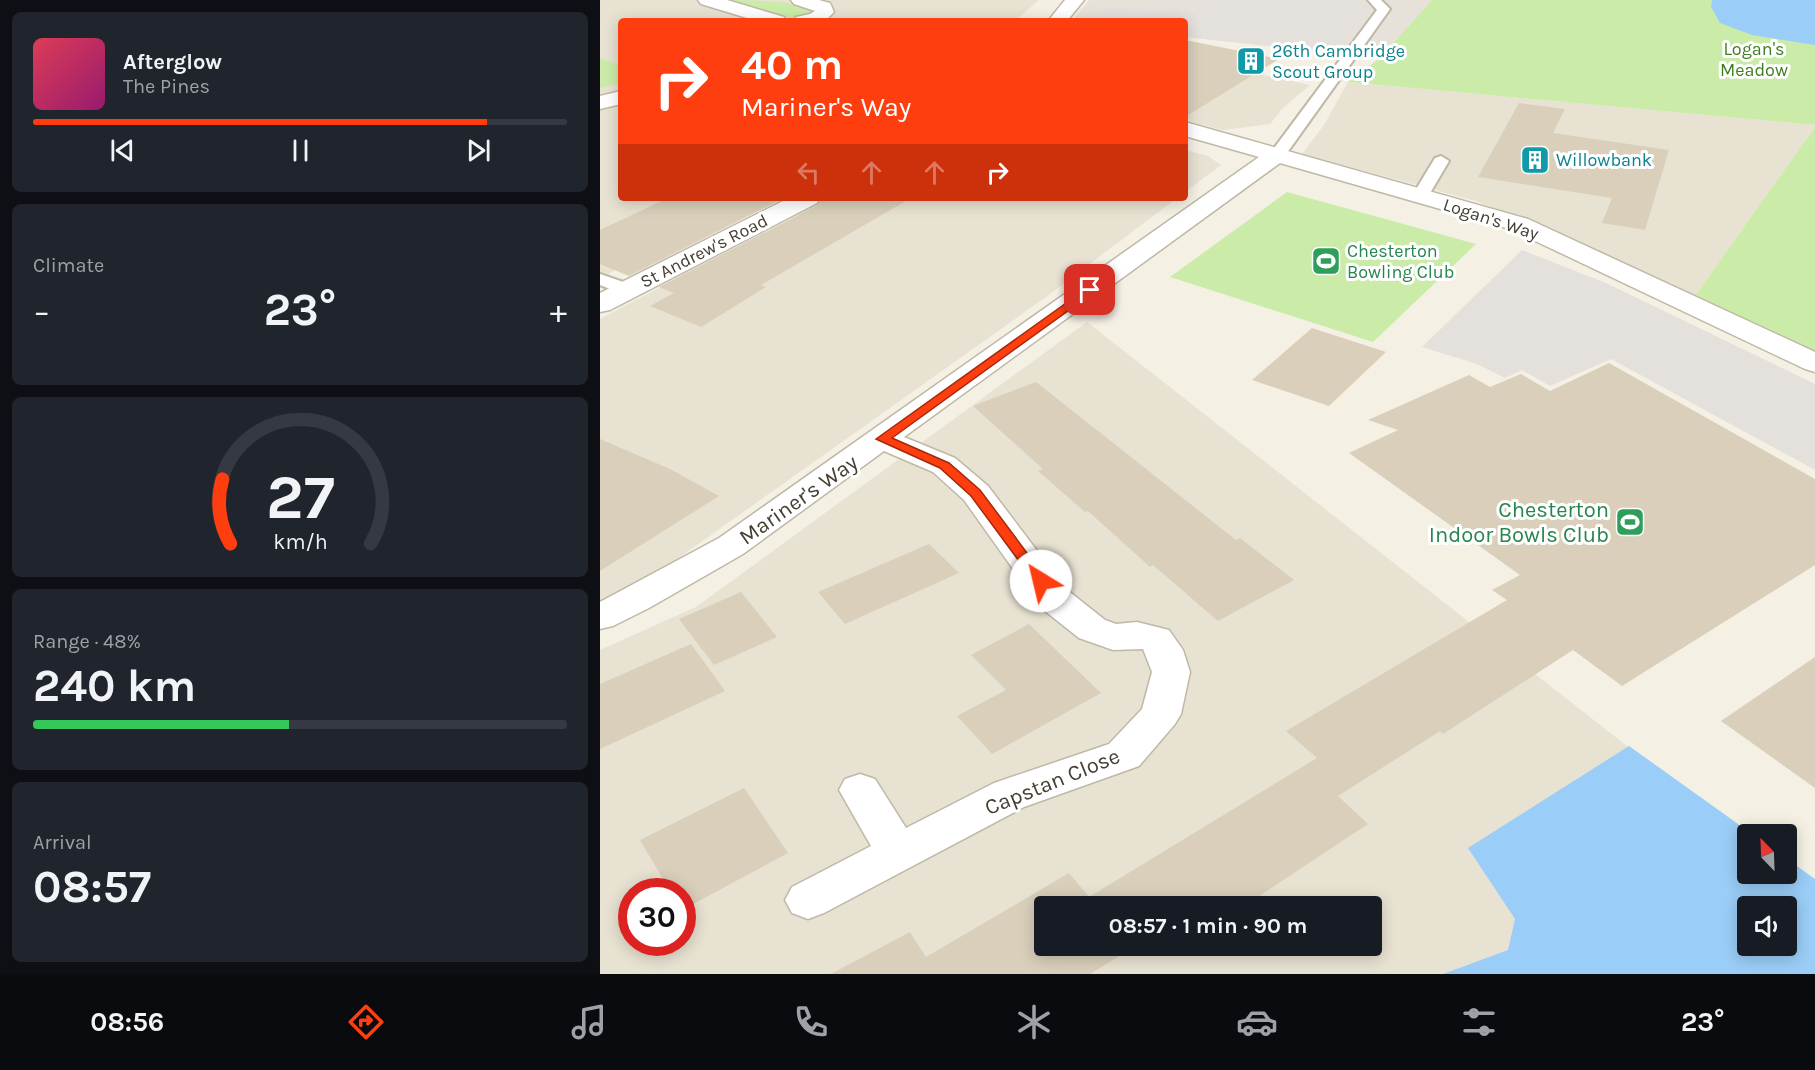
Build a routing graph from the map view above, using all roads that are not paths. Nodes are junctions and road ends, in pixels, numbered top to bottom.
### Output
1 (707, 0) edge
2 (800, 0) edge
3 (1075, 0) edge
4 (1374, 0) edge
5 (767, 18) edge
6 (815, 18) edge
7 (1060, 18) edge
8 (618, 98) edge
9 (600, 104) edge
10 (1188, 130) edge
11 (1278, 154) junction
12 (1441, 161) dead end
13 (1420, 196) junction
14 (802, 201) edge
15 (600, 279) edge
16 (628, 290) junction
17 (600, 304) edge
18 (1815, 363) edge
19 (883, 439) junction
20 (600, 617) edge
21 (860, 790) dead end
22 (898, 853) junction
23 (808, 900) dead end

1 - 5 street
2 - 6 street
3 - 7 street
4 - 11 lane
8 - 9 street
10 - 11 street, Logan's Way
11 - 13 street, Logan's Way
11 - 19 street, Mariner's Way
12 - 13 lane
13 - 18 street, Logan's Way
14 - 16 street, St Andrew's Road
15 - 16 lane
16 - 17 street, St Andrew's Road
19 - 20 street, Mariner's Way
19 - 22 street, Capstan Close
21 - 22 street
22 - 23 street, Capstan Close

